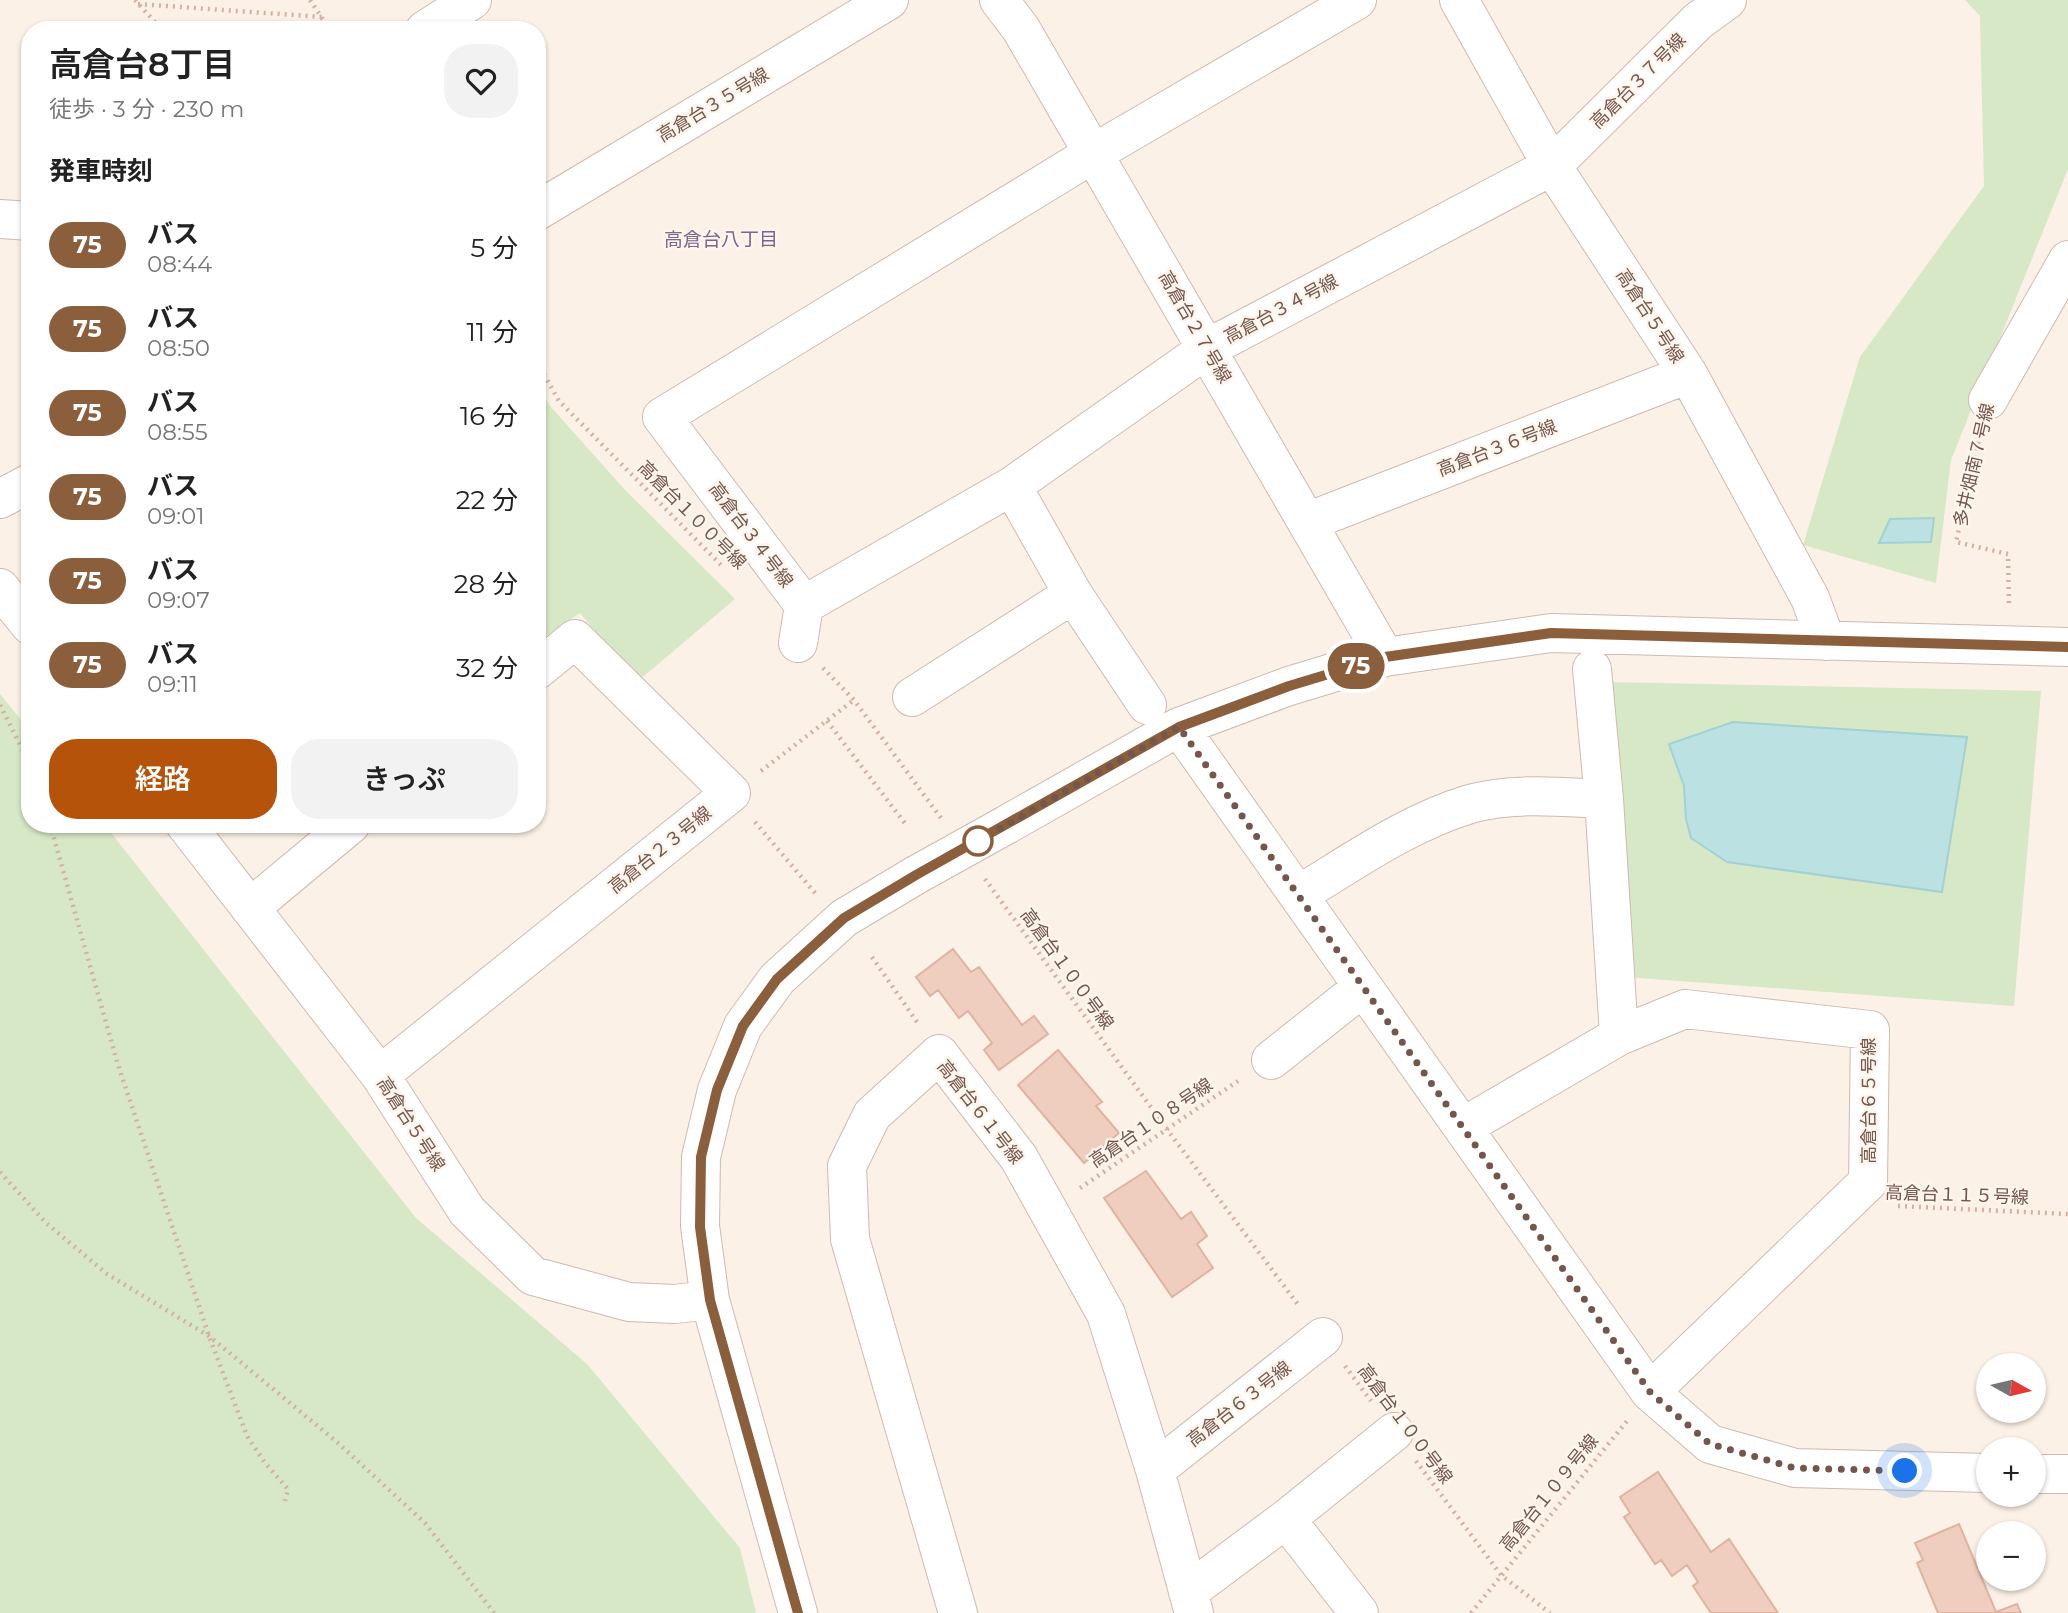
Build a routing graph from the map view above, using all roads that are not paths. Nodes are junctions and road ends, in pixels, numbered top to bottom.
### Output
1 (472, 0) edge
2 (889, 0) edge
3 (999, 0) edge
4 (1357, 0) edge
5 (1459, 0) edge
6 (1703, 7) edge
7 (439, 21) edge
8 (1094, 153) junction
9 (1552, 166) junction
10 (546, 206) edge
11 (2068, 260) edge
12 (1208, 348) junction
13 (1688, 374) junction
14 (1988, 400) road end
15 (1012, 486) junction
16 (21, 488) edge
17 (0, 499) edge
18 (1307, 522) junction
19 (0, 588) edge
20 (1073, 594) junction
21 (804, 605) junction
22 (21, 614) edge
23 (1826, 641) junction
24 (798, 643) road end
25 (2068, 647) edge
26 (1385, 657) junction
27 (546, 663) edge
28 (1592, 669) dead end
29 (912, 697) dead end
30 (1147, 705) dead end
31 (1179, 727) junction
32 (1604, 799) junction
33 (192, 833) edge
34 (340, 833) edge
35 (1298, 895) junction
36 (250, 908) junction
37 (1363, 987) junction
38 (1619, 1036) junction
39 (1271, 1060) road end
40 (380, 1075) junction
41 (1462, 1127) junction
42 (710, 1300) junction
43 (1323, 1338) road end
44 (1650, 1392) junction
45 (1394, 1432) road end
46 (1155, 1470) junction
47 (1976, 1472) edge
48 (2046, 1474) edge
49 (2068, 1474) edge
50 (1286, 1519) junction
51 (1191, 1602) edge
52 (797, 1613) edge
53 (958, 1613) edge
54 (1359, 1613) edge

1 - 7 street
2 - 10 street, 高倉台３５号線
3 - 8 street, 高倉台２７号線
4 - 8 street, 高倉台３４号線
5 - 9 street, 高倉台５号線
6 - 9 street, 高倉台３７号線
8 - 12 street, 高倉台２７号線
8 - 21 street, 高倉台３４号線
9 - 12 street, 高倉台３４号線
9 - 13 street, 高倉台５号線
11 - 14 street, 多井畑南７号線
12 - 15 street, 高倉台３４号線
12 - 18 street, 高倉台２７号線
13 - 18 street, 高倉台３６号線
13 - 23 street, 高倉台５号線
15 - 20 street
15 - 21 street, 高倉台３４号線
16 - 17 street
18 - 26 street, 高倉台２７号線
19 - 22 street
20 - 29 street
20 - 30 street
21 - 24 street
23 - 25 street
23 - 26 street
26 - 31 street
27 - 40 street, 高倉台２３号線
28 - 32 street
31 - 35 street
31 - 42 street, bridge
32 - 35 street
32 - 38 street
33 - 36 street, 高倉台５号線
34 - 36 street
35 - 37 street
36 - 40 street, 高倉台５号線
37 - 39 street
37 - 41 street
38 - 41 street, 高倉台６５号線
38 - 44 street, 高倉台６５号線
40 - 42 street, 高倉台５号線
41 - 44 street
42 - 52 street
43 - 46 street, 高倉台６３号線
44 - 47 street
45 - 50 street
46 - 51 street, 高倉台６１号線
46 - 53 street, 高倉台６１号線
48 - 49 street
50 - 51 street
50 - 54 street

